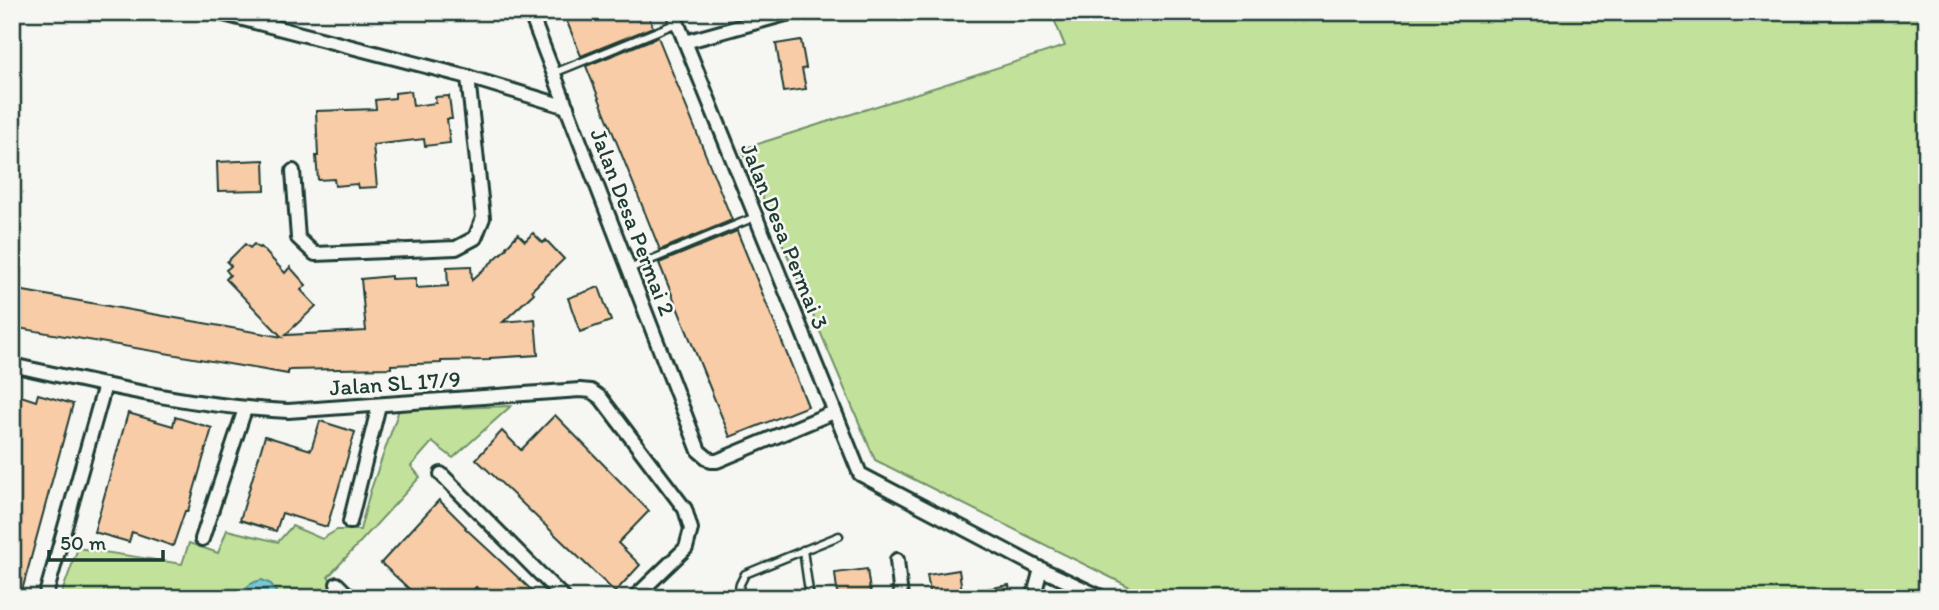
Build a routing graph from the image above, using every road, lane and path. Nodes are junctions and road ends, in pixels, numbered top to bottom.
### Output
1 (216, 12) edge
2 (530, 12) edge
3 (793, 12) edge
4 (675, 18) edge
5 (685, 41) junction
6 (554, 73) junction
7 (468, 77) junction
8 (567, 107) junction
9 (293, 171) dead end
10 (755, 217) junction
11 (629, 269) junction
12 (12, 365) edge
13 (105, 385) junction
14 (379, 405) junction
15 (245, 409) junction
16 (834, 412) junction
17 (441, 474) dead end
18 (350, 522) dead end
19 (839, 536) dead end
20 (202, 539) dead end
21 (803, 550) junction
22 (897, 561) dead end
23 (1041, 569) junction
24 (337, 584) dead end
25 (45, 598) edge
26 (351, 598) edge
27 (565, 598) edge
28 (634, 598) edge
29 (737, 598) edge
30 (810, 598) edge
31 (901, 598) edge
32 (1036, 598) edge
33 (1103, 598) edge

1 - 7 street
2 - 6 street, Jalan Desa Permai 2
3 - 5 street
4 - 5 street, Jalan Desa Permai 3
4 - 6 lane
5 - 10 street, Jalan Desa Permai 3
6 - 8 street, Jalan Desa Permai 2
7 - 8 street
7 - 9 street
8 - 11 street, Jalan Desa Permai 2
10 - 11 lane
10 - 16 street, Jalan Desa Permai 3
11 - 16 street, Jalan Desa Permai 2
12 - 13 street, Jalan SL 17/9
13 - 15 street, Jalan SL 17/9
13 - 25 street
14 - 15 street, Jalan SL 17/9
14 - 18 street
14 - 28 street, Jalan SL 17/9
15 - 20 street
16 - 23 street, Jalan Desa Permai 3
17 - 27 street
19 - 21 lane
21 - 29 lane
21 - 30 lane
22 - 31 street
23 - 32 street
23 - 33 street
24 - 26 street

